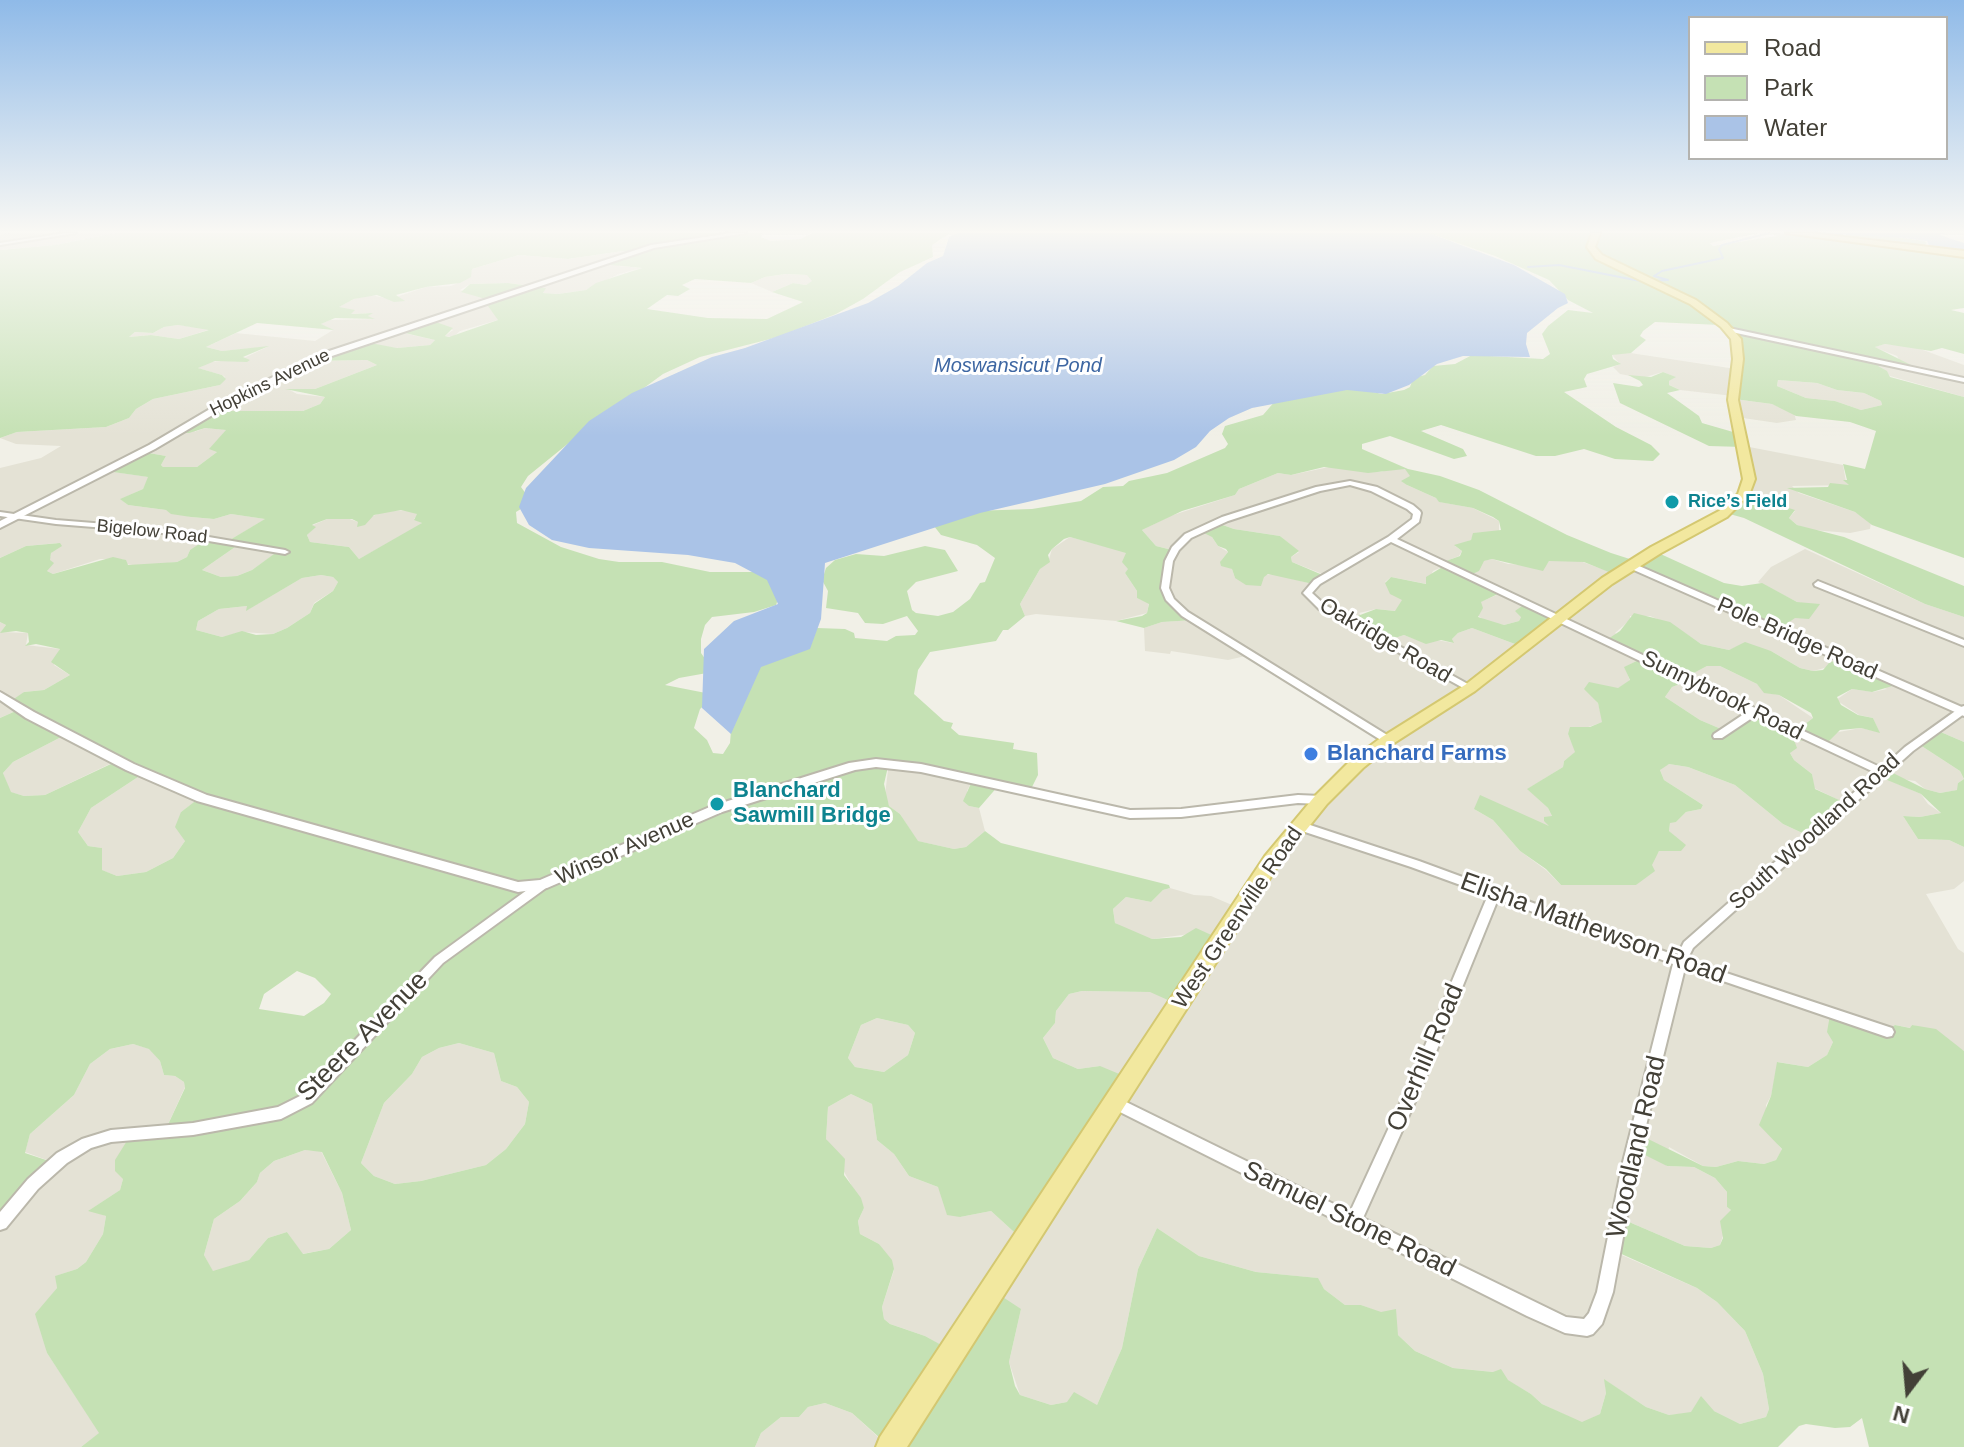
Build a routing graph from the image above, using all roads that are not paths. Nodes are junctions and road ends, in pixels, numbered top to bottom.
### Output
1 (489, 301) edge
2 (1689, 301) edge
3 (1729, 330) junction
4 (1964, 380) edge
5 (0, 514) edge
6 (17, 517) junction
7 (0, 525) edge
8 (1391, 539) junction
9 (285, 552) dead end
10 (1630, 565) junction
11 (1818, 584) dead end
12 (1562, 619) junction
13 (1964, 643) edge
14 (1470, 688) junction
15 (0, 695) edge
16 (1963, 711) edge
17 (1754, 712) junction
18 (1718, 736) dead end
19 (1388, 740) junction
20 (1882, 772) junction
21 (1321, 800) junction
22 (1300, 826) junction
23 (542, 885) junction
24 (1494, 894) junction
25 (1680, 962) junction
26 (1887, 1032) dead end
27 (1115, 1103) junction
28 (1354, 1221) junction
29 (0, 1223) edge
30 (1587, 1328) joint
31 (890, 1447) edge

1 - 6 street, Hopkins Avenue
2 - 3 main road
3 - 4 street
3 - 10 main road, West Greenville Road
5 - 6 street, Bigelow Road
6 - 7 street, Hopkins Avenue
6 - 9 street, Bigelow Road
8 - 12 street, Sunnybrook Road
8 - 14 street, Oakridge Road
8 - 19 street
10 - 12 main road, West Greenville Road
10 - 16 street, Pole Bridge Road
11 - 13 street
12 - 14 main road, West Greenville Road
12 - 17 street, Sunnybrook Road
14 - 19 main road, West Greenville Road
15 - 23 street, Winsor Avenue
16 - 20 street, South Woodland Road
17 - 18 street
17 - 20 street, Sunnybrook Road
19 - 21 main road, West Greenville Road
20 - 25 street, South Woodland Road
21 - 22 main road, West Greenville Road
21 - 23 street, Winsor Avenue
22 - 24 street, Elisha Mathewson Road
22 - 27 main road, West Greenville Road
23 - 29 street, Steere Avenue
24 - 25 street, Elisha Mathewson Road
24 - 28 street, Overhill Road
25 - 26 street, Elisha Mathewson Road
25 - 30 street, Woodland Road
27 - 28 street, Samuel Stone Road
27 - 31 main road, West Greenville Road
28 - 30 street, Samuel Stone Road

